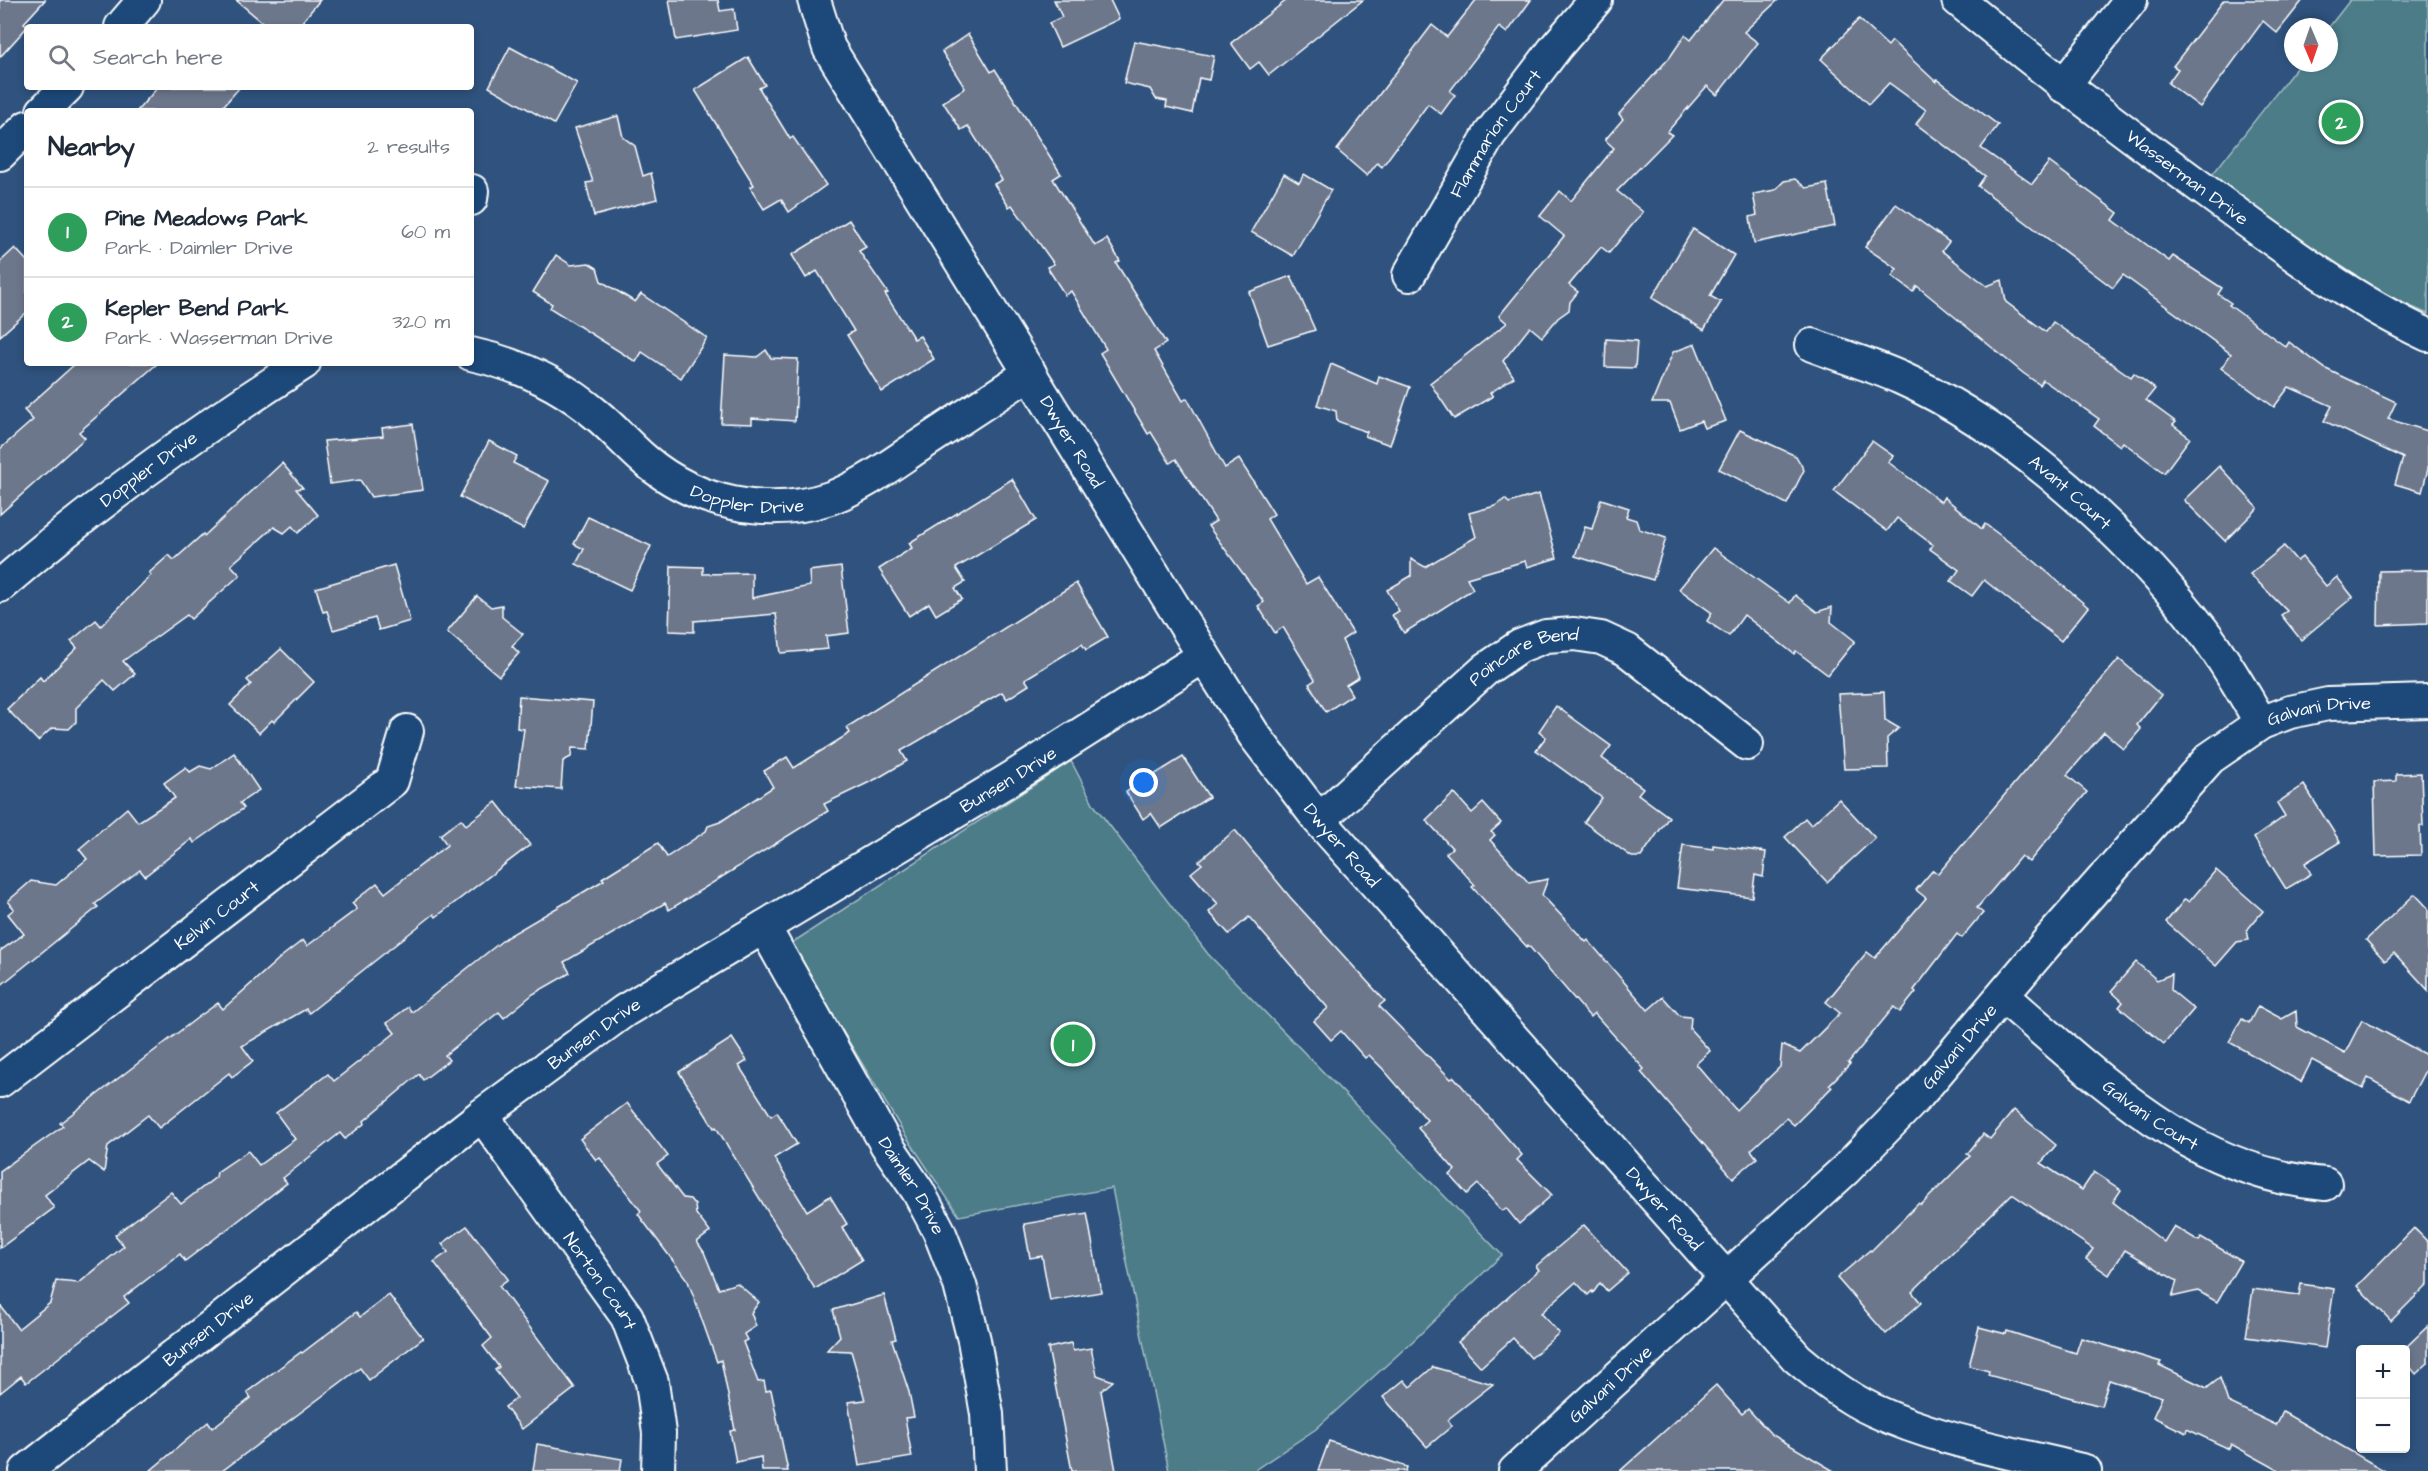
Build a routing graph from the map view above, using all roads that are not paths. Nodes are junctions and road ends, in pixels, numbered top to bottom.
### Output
1 (144, 0) edge
2 (814, 0) edge
3 (1596, 0) edge
4 (1958, 0) edge
5 (2131, 0) edge
6 (123, 24) edge
7 (2063, 86) junction
8 (64, 90) edge
9 (46, 108) edge
10 (24, 130) edge
11 (0, 154) edge
12 (1409, 275) dead end
13 (2428, 335) edge
14 (1812, 345) dead end
15 (474, 355) edge
16 (299, 366) edge
17 (1030, 373) junction
18 (0, 585) edge
19 (1204, 656) junction
20 (2428, 701) edge
21 (2261, 723) junction
22 (407, 731) dead end
23 (1747, 744) dead end
24 (1319, 820) junction
25 (764, 927) junction
26 (2003, 996) junction
27 (0, 1081) edge
28 (482, 1115) junction
29 (2325, 1184) dead end
30 (1726, 1279) junction
31 (26, 1471) edge
32 (658, 1471) edge
33 (990, 1471) edge
34 (1515, 1471) edge
35 (2085, 1471) edge

1 - 6 street
2 - 17 street, Dwyer Road
3 - 12 street, Flammarion Court
4 - 7 street, Wasserman Drive
5 - 7 street
7 - 13 street, Wasserman Drive
8 - 9 street
10 - 11 street
14 - 21 street, Avant Court
15 - 17 street, Doppler Drive
16 - 18 street, Doppler Drive
17 - 19 street, Dwyer Road
19 - 24 street, Dwyer Road
19 - 25 street, Bunsen Drive
20 - 21 street, Galvani Drive
21 - 26 street, Galvani Drive
22 - 27 street, Kelvin Court
23 - 24 street, Poincare Bend
24 - 30 street, Dwyer Road
25 - 28 street, Bunsen Drive
25 - 33 street, Daimler Drive
26 - 29 street, Galvani Court
26 - 30 street, Galvani Drive
28 - 31 street, Bunsen Drive
28 - 32 street, Norton Court
30 - 34 street, Galvani Drive
30 - 35 street, Dwyer Road

